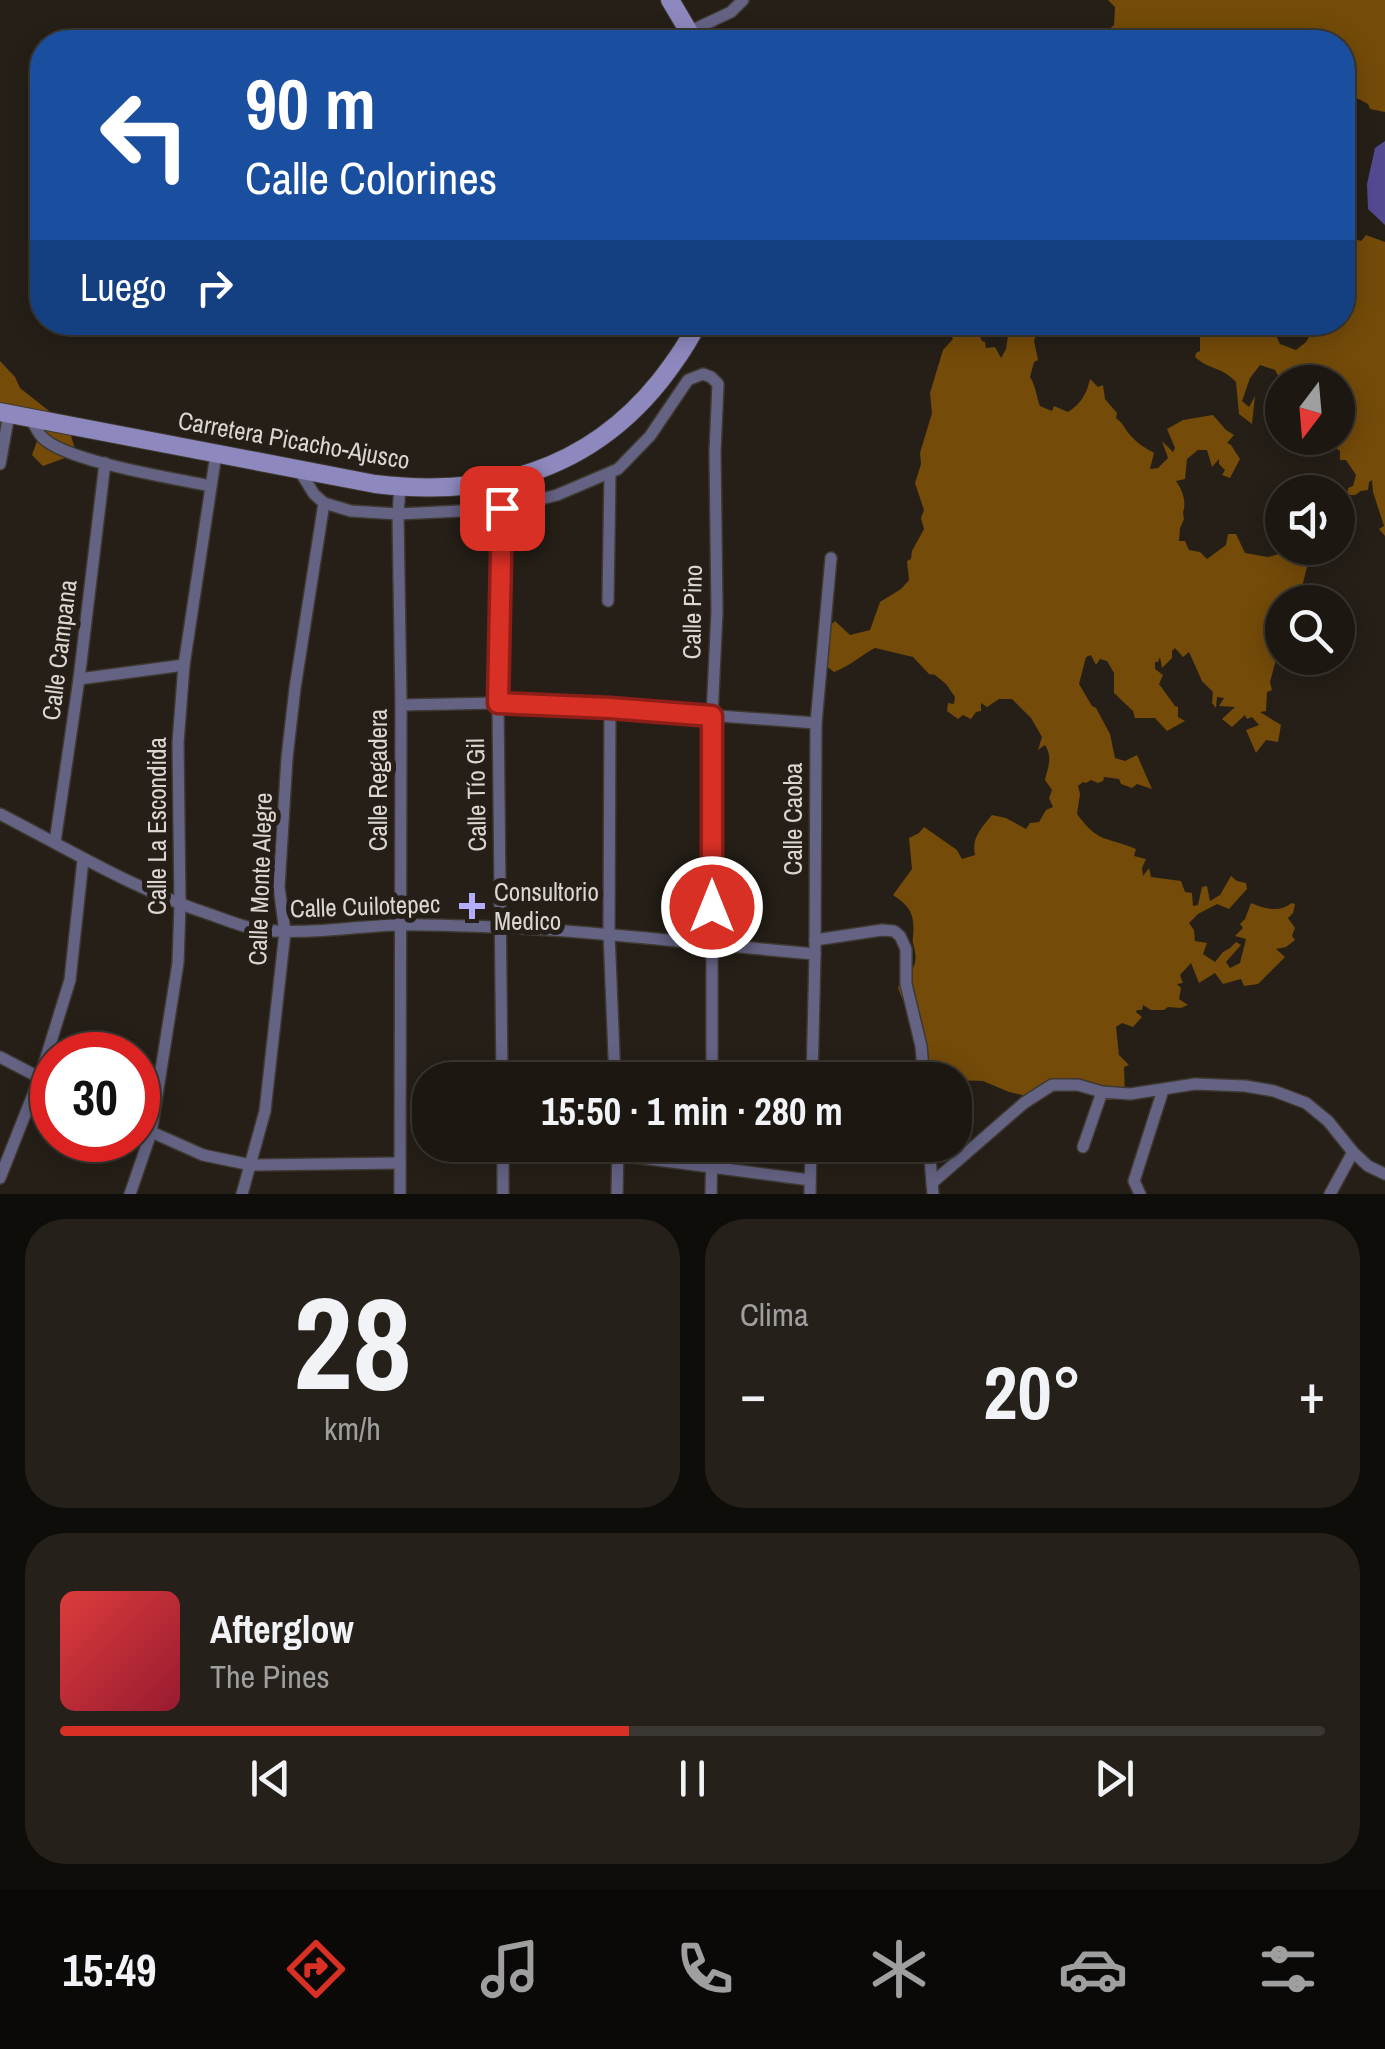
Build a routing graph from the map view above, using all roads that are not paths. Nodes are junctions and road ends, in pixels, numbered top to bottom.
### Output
1 (670, 0) edge
2 (743, 0) edge
3 (687, 30) edge
4 (704, 30) edge
5 (690, 335) edge
6 (4, 413) edge
7 (31, 418) junction
8 (216, 454) junction
9 (0, 464) edge
10 (105, 464) junction
11 (300, 470) junction
12 (610, 473) junction
13 (210, 486) junction
14 (400, 487) junction
15 (324, 503) junction
16 (502, 508) junction
17 (398, 514) junction
18 (832, 558) dead end
19 (608, 601) dead end
20 (184, 665) junction
21 (79, 679) junction
22 (498, 703) junction
23 (400, 705) junction
24 (610, 708) junction
25 (712, 716) junction
26 (816, 724) junction
27 (0, 814) edge
28 (55, 842) junction
29 (83, 860) junction
30 (180, 905) junction
31 (400, 924) junction
32 (500, 927) junction
33 (285, 932) junction
34 (608, 933) junction
35 (815, 940) junction
36 (712, 945) junction
37 (815, 954) junction
38 (54, 1032) edge
39 (0, 1057) edge
40 (502, 1062) edge
41 (614, 1062) edge
42 (712, 1062) edge
43 (812, 1062) edge
44 (922, 1062) edge
45 (30, 1073) edge
46 (160, 1081) edge
47 (1163, 1090) junction
48 (1102, 1092) junction
49 (30, 1103) edge
50 (160, 1137) edge
51 (1083, 1147) dead end
52 (1353, 1152) junction
53 (142, 1162) edge
54 (503, 1162) edge
55 (617, 1162) edge
56 (684, 1162) edge
57 (712, 1162) edge
58 (811, 1162) edge
59 (930, 1162) edge
60 (400, 1163) junction
61 (251, 1166) junction
62 (712, 1167) junction
63 (1385, 1174) edge
64 (0, 1178) edge
65 (810, 1180) junction
66 (932, 1189) edge
67 (130, 1194) edge
68 (242, 1194) edge
69 (400, 1194) edge
70 (504, 1194) edge
71 (616, 1194) edge
72 (711, 1194) edge
73 (810, 1194) edge
74 (1140, 1194) edge
75 (1330, 1194) edge

1 - 3 main road
2 - 4 street
5 - 14 main road, Carretera Picacho-Ajusco
6 - 7 main road, Carretera Picacho-Ajusco
6 - 9 street
7 - 8 main road, Carretera Picacho-Ajusco
7 - 10 street
8 - 11 main road, Carretera Picacho-Ajusco
8 - 13 street, Calle La Escondida
10 - 13 street
10 - 21 street, Calle Campana
11 - 14 main road, Carretera Picacho-Ajusco
11 - 15 street
12 - 16 street
12 - 19 street
12 - 25 street, Calle Pino
13 - 20 street, Calle La Escondida
14 - 17 street, Calle Regadera
15 - 17 street
15 - 33 street, Calle Monte Alegre
16 - 17 street
16 - 22 street, Calle Tío Gil
17 - 23 street, Calle Regadera
18 - 26 street, Calle Caoba
20 - 21 street
20 - 30 street, Calle La Escondida
21 - 28 street, Calle Campana
22 - 23 street
22 - 24 street
22 - 32 street, Calle Tío Gil
23 - 31 street, Calle Regadera
24 - 25 street
24 - 34 street
25 - 26 street
25 - 36 street, Calle Pino
26 - 35 street, Calle Caoba
27 - 28 street, Calle Cuilotepec
28 - 29 street, Calle Cuilotepec
29 - 30 street, Calle Cuilotepec
29 - 38 street
30 - 33 street, Calle Cuilotepec
30 - 46 street, Calle La Escondida
31 - 32 street, Calle Cuilotepec
31 - 33 street, Calle Cuilotepec
31 - 60 street, Calle Regadera
32 - 34 street, Calle Cuilotepec
32 - 40 street, Calle Tío Gil
33 - 61 street, Calle Monte Alegre
34 - 36 street, Calle Cuilotepec
34 - 41 street
35 - 37 street, Calle Caoba
35 - 44 street
36 - 37 street, Calle Cuilotepec
36 - 42 street, Calle Pino
37 - 43 street, Calle Caoba
39 - 45 street
47 - 48 street
47 - 52 street
47 - 74 street
48 - 51 street
48 - 66 street
49 - 64 street
50 - 61 street
52 - 63 street
52 - 75 street
53 - 67 street, Calle La Escondida
54 - 70 street
55 - 71 street
56 - 62 street
57 - 62 street
58 - 65 street
59 - 66 street
60 - 61 street
60 - 69 street, Calle Regadera
61 - 68 street, Calle Monte Alegre
62 - 65 street
62 - 72 street
65 - 73 street

